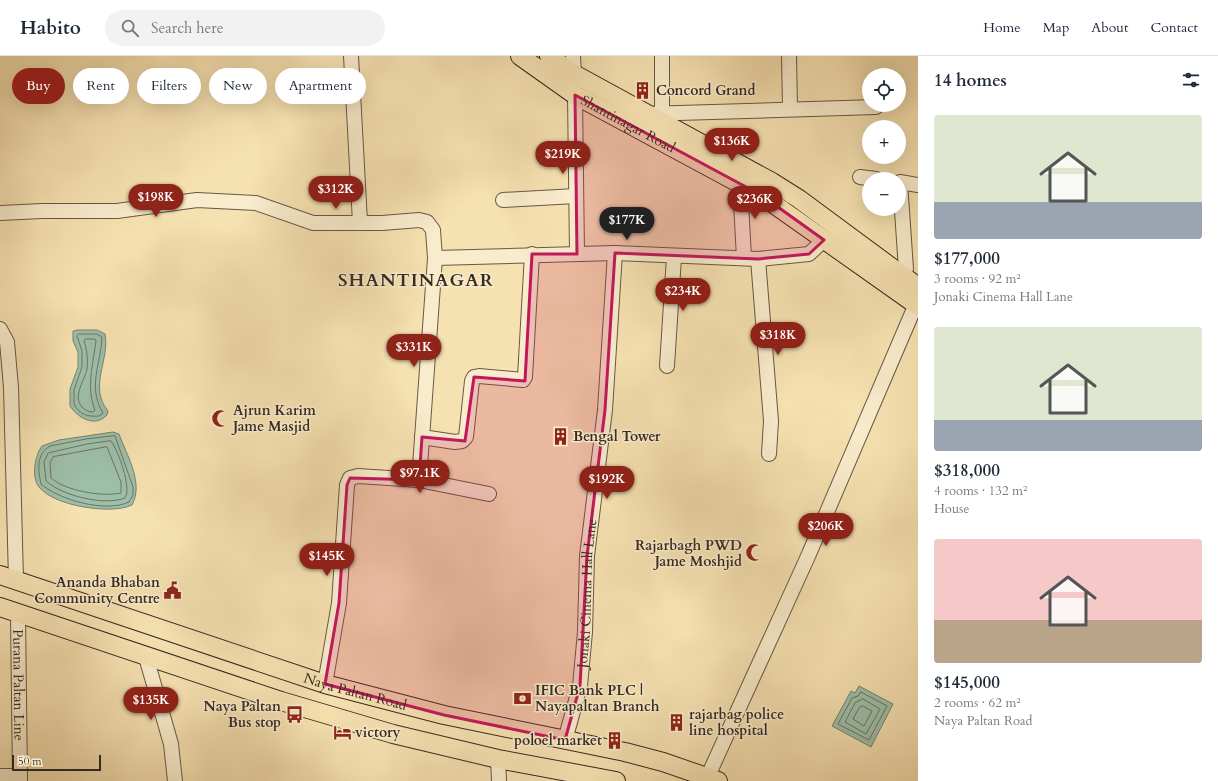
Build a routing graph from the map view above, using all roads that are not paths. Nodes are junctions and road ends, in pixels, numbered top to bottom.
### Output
1 (351, 56) edge
2 (520, 56) edge
3 (549, 56) edge
4 (573, 56) edge
5 (662, 56) edge
6 (789, 56) edge
7 (574, 74) junction
8 (575, 95) junction
9 (862, 107) edge
10 (790, 108) junction
11 (662, 112) junction
12 (644, 114) junction
13 (906, 183) edge
14 (740, 184) junction
15 (918, 185) edge
16 (576, 196) junction
17 (503, 200) dead end
18 (0, 213) edge
19 (902, 216) edge
20 (360, 222) junction
21 (824, 240) junction
22 (615, 253) junction
23 (532, 254) junction
24 (577, 254) junction
25 (674, 256) junction
26 (435, 258) junction
27 (744, 258) junction
28 (758, 258) junction
29 (901, 275) junction
30 (918, 287) edge
31 (917, 305) edge
32 (0, 328) edge
33 (667, 366) dead end
34 (422, 437) junction
35 (769, 454) dead end
36 (419, 480) junction
37 (489, 494) dead end
38 (8, 578) edge
39 (0, 608) edge
40 (18, 613) junction
41 (146, 657) junction
42 (325, 684) junction
43 (565, 740) junction
44 (498, 759) junction
45 (0, 776) edge
46 (20, 778) edge
47 (713, 779) edge
48 (175, 781) edge
49 (499, 781) edge
50 (616, 781) edge

1 - 20 street
2 - 8 main road, Shantinagar Road
3 - 7 main road, Shantinagar Road
4 - 7 street
5 - 11 street
6 - 10 street
7 - 12 main road, Shantinagar Road
8 - 14 main road, Shantinagar Road
8 - 16 street
9 - 10 street
10 - 11 street
11 - 12 street
12 - 29 main road, Shantinagar Road
13 - 15 street
14 - 21 main road, Shantinagar Road
14 - 27 street
16 - 17 street
16 - 24 street
18 - 20 street
19 - 29 street
20 - 26 street
21 - 28 street
21 - 31 main road, Shantinagar Road
22 - 24 street
22 - 25 street
22 - 43 street, Jonaki Cinema Hall Lane
23 - 24 street
23 - 26 street
23 - 34 street
25 - 27 street
25 - 33 street
26 - 34 street
27 - 28 street
28 - 35 street
29 - 30 main road, Shantinagar Road
31 - 47 street
32 - 38 street
34 - 36 street
36 - 37 street
36 - 42 street
38 - 42 main road, Naya Paltan Road
39 - 40 main road
40 - 41 main road
40 - 46 street, Purana Paltan Line
41 - 44 main road
41 - 48 street
42 - 43 main road, Naya Paltan Road
43 - 47 main road, Naya Paltan Road
44 - 49 street
44 - 50 main road
45 - 46 street

